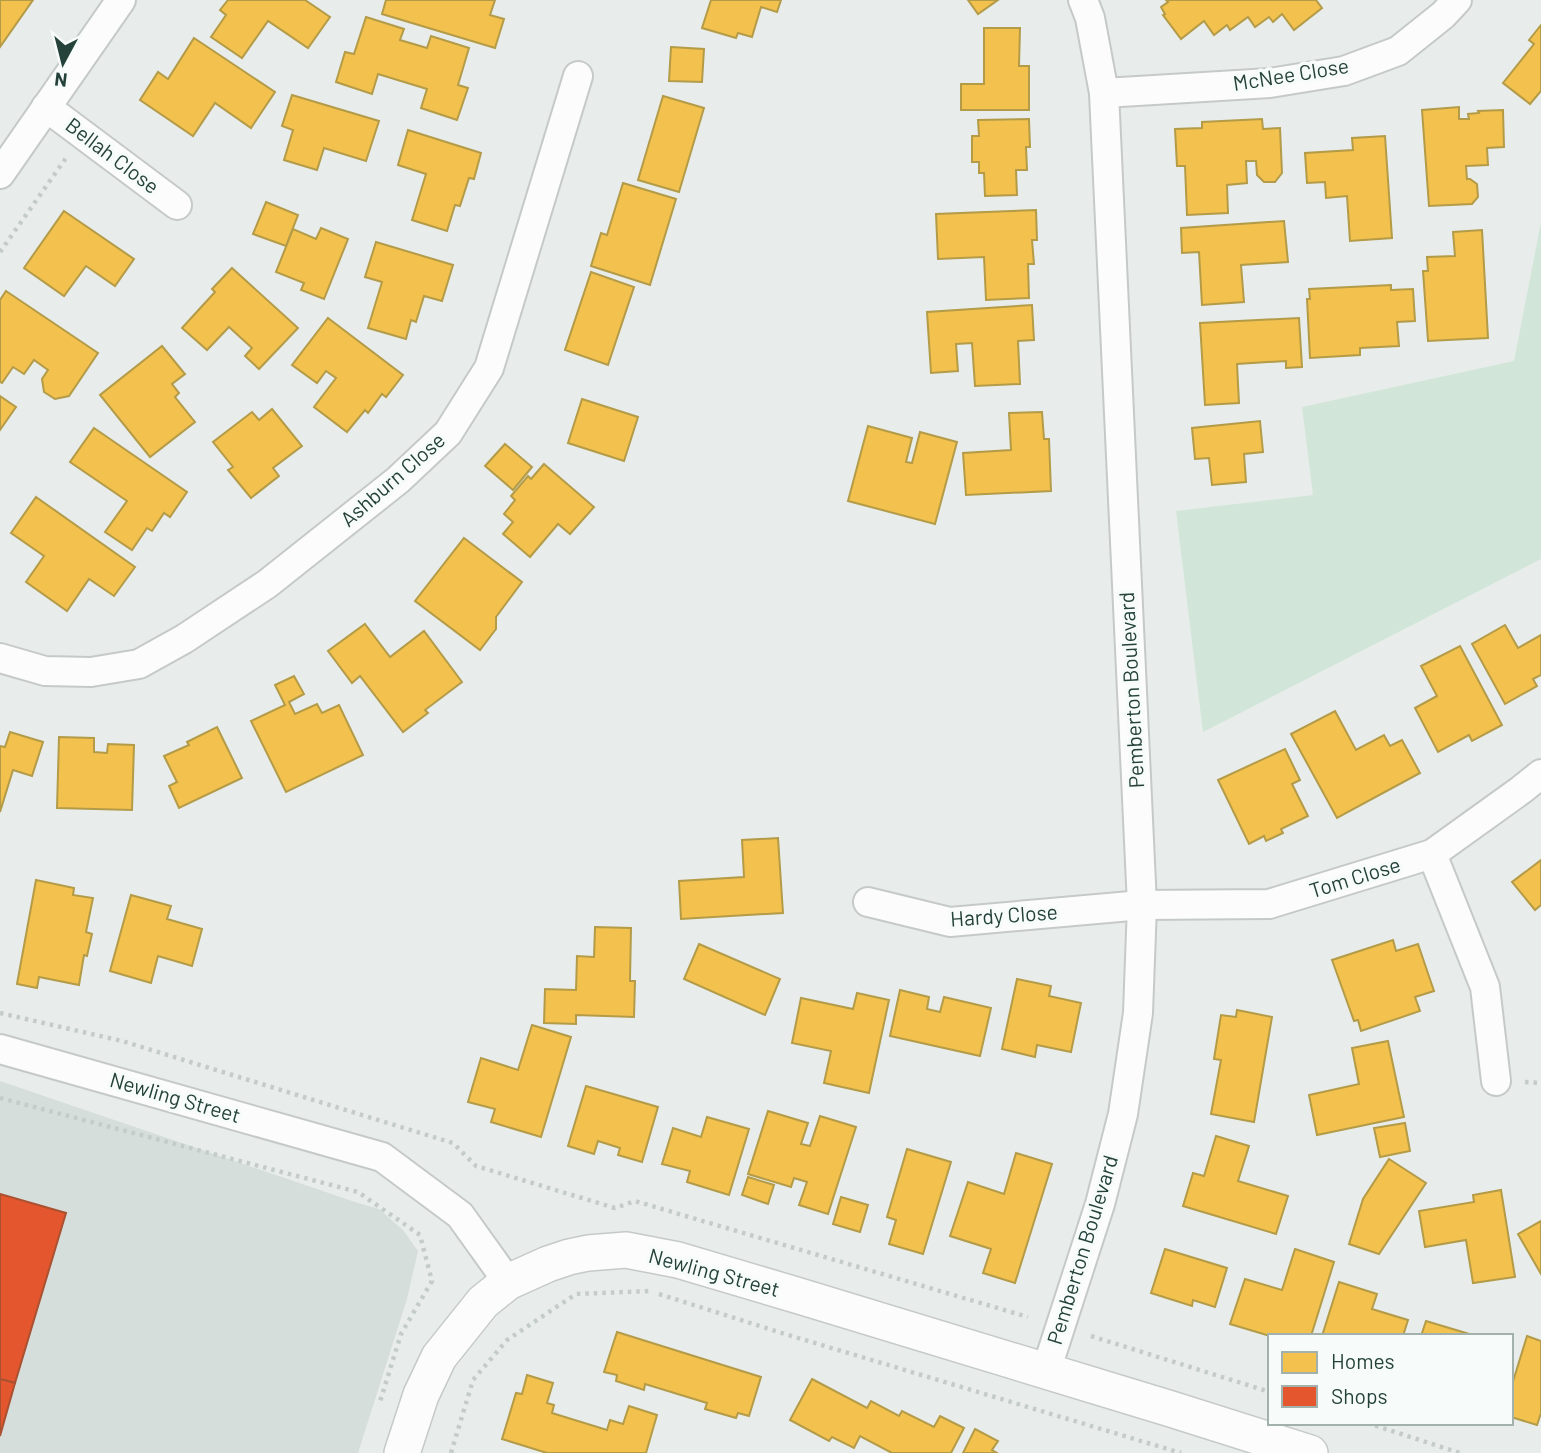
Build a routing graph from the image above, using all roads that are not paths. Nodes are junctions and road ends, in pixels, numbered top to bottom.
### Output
1 (121, 0) edge
2 (1083, 0) edge
3 (1457, 0) edge
4 (578, 76) dead end
5 (1104, 93) junction
6 (46, 107) junction
7 (0, 174) edge
8 (177, 205) dead end
9 (0, 658) edge
10 (1541, 774) edge
11 (1432, 854) junction
12 (868, 902) dead end
13 (1142, 905) junction
14 (0, 1049) edge
15 (1496, 1081) dead end
16 (508, 1282) junction
17 (1046, 1371) junction
18 (402, 1453) edge
19 (1310, 1453) edge

1 - 6 street
2 - 5 street, Pemberton Boulevard
3 - 5 street, McNee Close
4 - 9 street, Ashburn Close
5 - 13 street, Pemberton Boulevard
6 - 7 street
6 - 8 street, Bellah Close
10 - 11 street, Tom Close
11 - 13 street, Tom Close
11 - 15 street
12 - 13 street, Hardy Close
13 - 17 street, Pemberton Boulevard
14 - 16 street, Newling Street
16 - 17 street, Newling Street
16 - 18 street
17 - 19 street, Newling Street

